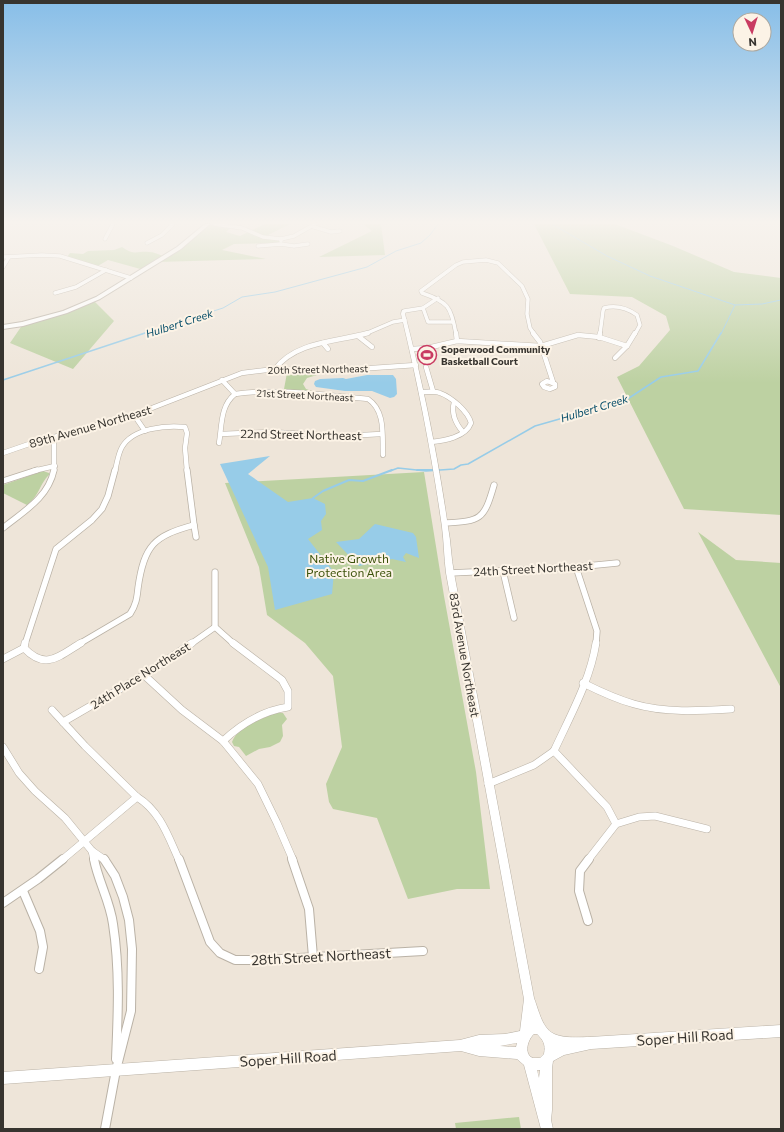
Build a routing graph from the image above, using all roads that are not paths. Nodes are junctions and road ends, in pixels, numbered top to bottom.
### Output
1 (94, 277) edge
2 (127, 277) edge
3 (439, 277) edge
4 (512, 277) edge
5 (131, 278) joint
6 (55, 293) dead end
7 (438, 298) junction
8 (423, 308) junction
9 (404, 312) joint
10 (404, 320) junction
11 (453, 322) junction
12 (3, 327) edge
13 (358, 336) junction
14 (599, 338) junction
15 (457, 341) junction
16 (323, 342) junction
17 (541, 346) junction
18 (627, 346) junction
19 (372, 347) dead end
20 (328, 349) dead end
21 (412, 349) junction
22 (615, 358) dead end
23 (416, 364) junction
24 (426, 367) dead end
25 (275, 369) junction
26 (222, 380) junction
27 (553, 382) dead end
28 (433, 391) junction
29 (421, 392) junction
30 (235, 394) junction
31 (454, 402) junction
32 (134, 416) junction
33 (145, 432) junction
34 (463, 432) junction
35 (221, 434) junction
36 (382, 434) junction
37 (54, 437) junction
38 (431, 442) junction
39 (219, 443) dead end
40 (3, 453) edge
41 (383, 454) dead end
42 (55, 466) junction
43 (3, 481) edge
44 (494, 485) dead end
45 (445, 523) junction
46 (194, 525) junction
47 (3, 528) edge
48 (196, 537) dead end
49 (617, 563) dead end
50 (576, 567) junction
51 (502, 571) junction
52 (215, 572) dead end
53 (450, 572) junction
54 (514, 618) dead end
55 (215, 627) junction
56 (24, 648) junction
57 (3, 659) edge
58 (144, 675) junction
59 (583, 683) junction
60 (731, 709) dead end
61 (52, 710) dead end
62 (64, 722) junction
63 (223, 741) junction
64 (3, 747) edge
65 (554, 751) junction
66 (488, 784) junction
67 (137, 797) junction
68 (616, 824) junction
69 (707, 830) dead end
70 (84, 842) junction
71 (92, 851) junction
72 (23, 891) junction
73 (3, 903) edge
74 (588, 921) dead end
75 (423, 951) dead end
76 (313, 957) junction
77 (39, 970) dead end
78 (529, 998) junction
79 (781, 1031) edge
80 (524, 1034) junction
81 (545, 1034) junction
82 (590, 1043) junction
83 (460, 1046) junction
84 (527, 1059) junction
85 (548, 1059) junction
86 (116, 1070) junction
87 (3, 1078) edge
88 (546, 1125) edge
89 (106, 1129) edge

1 - 6 street
2 - 5 street
3 - 7 street
4 - 17 street
5 - 12 main road
7 - 8 street
7 - 11 street
8 - 9 street
8 - 11 street
9 - 10 street, 83rd Avenue Northeast
10 - 13 street
10 - 21 street, 83rd Avenue Northeast
11 - 15 street
13 - 16 street
13 - 19 street
14 - 17 street
14 - 18 street
14 - 18 street
15 - 17 street
15 - 21 street
16 - 20 street
16 - 25 street
17 - 27 street
18 - 22 street
21 - 23 street, 83rd Avenue Northeast
23 - 25 street, 20th Street Northeast
23 - 29 street, 83rd Avenue Northeast
24 - 28 street
25 - 26 street, 20th Street Northeast
26 - 30 street
26 - 32 street, 89th Avenue Northeast
28 - 29 street
28 - 31 street
29 - 38 street, 83rd Avenue Northeast
30 - 35 street
30 - 36 street, 21st Street Northeast
31 - 34 street
31 - 34 street
32 - 33 street
32 - 37 street, 89th Avenue Northeast
33 - 46 street
33 - 56 street
34 - 38 street
35 - 36 street, 22nd Street Northeast
35 - 39 street
36 - 41 street
37 - 40 street, 89th Avenue Northeast
37 - 42 street
38 - 45 street, 83rd Avenue Northeast
42 - 43 street
42 - 47 street
44 - 45 street
45 - 53 street, 83rd Avenue Northeast
46 - 48 street
46 - 56 street
49 - 50 street, 24th Street Northeast
50 - 51 street, 24th Street Northeast
50 - 59 street
51 - 53 street, 24th Street Northeast
51 - 54 street
52 - 55 street
53 - 66 street, 83rd Avenue Northeast
55 - 58 street, 24th Place Northeast
55 - 63 street
56 - 57 street
58 - 62 street, 24th Place Northeast
58 - 63 street
59 - 60 street
59 - 65 street
61 - 62 street
62 - 67 street
63 - 76 street
64 - 70 street
65 - 66 street
65 - 68 street
66 - 78 street, 83rd Avenue Northeast
67 - 70 street
67 - 76 street, 28th Street Northeast
68 - 69 street
68 - 74 street
70 - 71 street
70 - 72 street
71 - 86 street
71 - 86 street
72 - 73 street
72 - 77 street
75 - 76 street, 28th Street Northeast
78 - 80 street, 83rd Avenue Northeast
78 - 81 street, 83rd Avenue Northeast
79 - 82 street, Soper Hill Road
80 - 81 street
80 - 83 street, Soper Hill Road
80 - 84 street
81 - 82 street, Soper Hill Road
81 - 85 street
82 - 85 street, Soper Hill Road
83 - 84 street, Soper Hill Road
83 - 86 street, Soper Hill Road
84 - 85 street
84 - 88 street
85 - 88 street
86 - 87 street, Soper Hill Road
86 - 89 street

